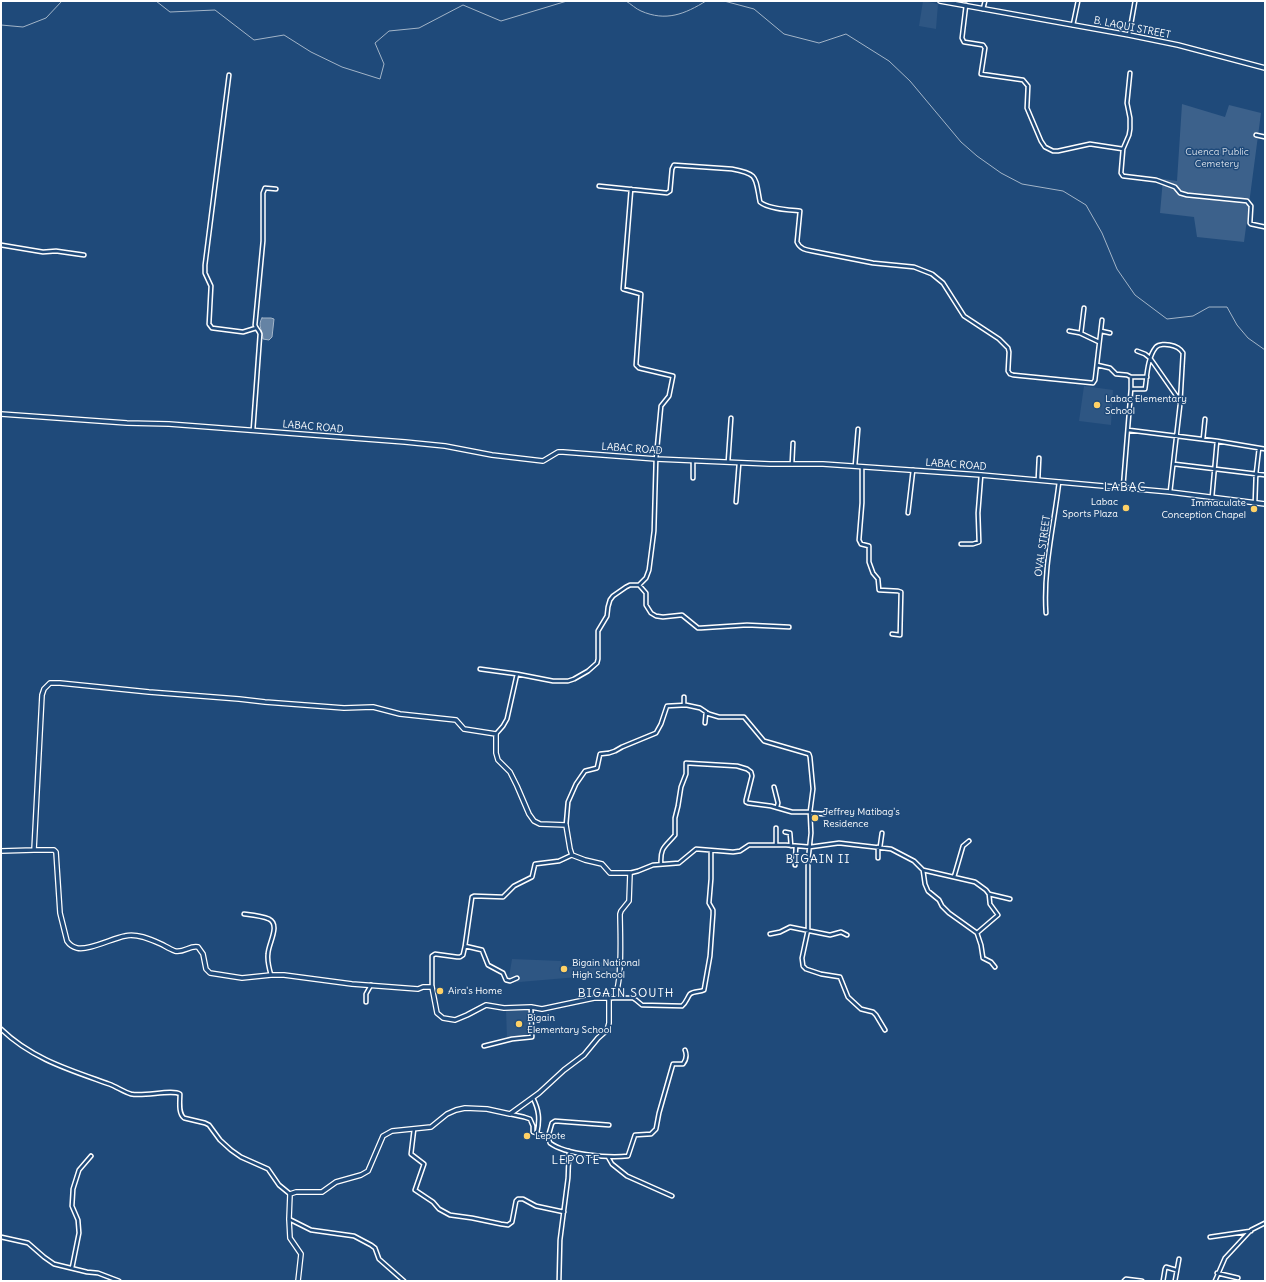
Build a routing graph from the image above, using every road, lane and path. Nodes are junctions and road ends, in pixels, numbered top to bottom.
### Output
1 (940, 1) edge
2 (985, 1) edge
3 (1078, 1) edge
4 (1135, 1) edge
5 (946, 2) edge
6 (966, 6) junction
7 (984, 9) junction
8 (1073, 24) junction
9 (1129, 35) junction
10 (1265, 68) edge
11 (1130, 73) dead end
12 (229, 75) dead end
13 (1256, 135) dead end
14 (1265, 137) edge
15 (1123, 149) junction
16 (599, 186) dead end
17 (276, 189) dead end
18 (631, 189) junction
19 (1265, 227) edge
20 (1, 244) edge
21 (84, 255) dead end
22 (1084, 308) dead end
23 (1102, 320) dead end
24 (256, 328) junction
25 (1101, 330) junction
26 (1070, 331) dead end
27 (1110, 332) dead end
28 (1081, 333) junction
29 (1099, 342) junction
30 (1137, 351) dead end
31 (1150, 358) junction
32 (1097, 365) junction
33 (1131, 377) junction
34 (1147, 377) junction
35 (1132, 389) junction
36 (1180, 401) junction
37 (1, 414) edge
38 (731, 418) dead end
39 (1205, 419) dead end
40 (858, 429) dead end
41 (253, 430) junction
42 (1128, 430) junction
43 (1177, 436) junction
44 (1203, 439) junction
45 (1217, 441) junction
46 (793, 443) dead end
47 (1259, 448) junction
48 (1265, 448) edge
49 (656, 458) junction
50 (1039, 458) dead end
51 (693, 460) junction
52 (728, 462) junction
53 (739, 462) junction
54 (792, 464) junction
55 (1174, 464) junction
56 (855, 466) junction
57 (862, 466) junction
58 (913, 470) junction
59 (1214, 470) junction
60 (981, 474) junction
61 (1256, 474) junction
62 (1265, 476) edge
63 (693, 478) dead end
64 (1038, 479) junction
65 (1059, 482) junction
66 (1123, 489) junction
67 (1170, 492) junction
68 (1212, 497) junction
69 (736, 502) dead end
70 (1255, 503) junction
71 (1265, 504) edge
72 (908, 513) dead end
73 (961, 544) dead end
74 (639, 585) junction
75 (1046, 613) dead end
76 (789, 628) dead end
77 (892, 634) dead end
78 (480, 669) dead end
79 (517, 674) junction
80 (684, 697) dead end
81 (684, 705) junction
82 (706, 712) junction
83 (705, 723) dead end
84 (496, 734) junction
85 (774, 787) dead end
86 (777, 807) junction
87 (810, 812) junction
88 (826, 812) dead end
89 (566, 825) junction
90 (776, 828) dead end
91 (785, 832) dead end
92 (882, 834) dead end
93 (969, 842) dead end
94 (776, 845) junction
95 (791, 846) junction
96 (796, 846) junction
97 (810, 847) junction
98 (879, 847) junction
99 (34, 850) junction
100 (1, 851) edge
101 (711, 851) junction
102 (572, 855) junction
103 (878, 858) dead end
104 (661, 864) junction
105 (795, 864) dead end
106 (923, 870) junction
107 (630, 873) junction
108 (954, 877) junction
109 (989, 894) junction
110 (1010, 899) dead end
111 (244, 914) dead end
112 (808, 930) junction
113 (977, 933) junction
114 (770, 934) dead end
115 (846, 935) dead end
116 (465, 946) junction
117 (995, 967) dead end
118 (271, 975) junction
119 (517, 978) dead end
120 (371, 986) junction
121 (432, 987) junction
122 (611, 998) junction
123 (366, 1002) dead end
124 (531, 1007) junction
125 (1, 1029) edge
126 (885, 1030) dead end
127 (484, 1046) dead end
128 (685, 1050) dead end
129 (532, 1097) junction
130 (510, 1114) junction
131 (609, 1125) dead end
132 (414, 1128) junction
133 (537, 1133) junction
134 (548, 1137) junction
135 (569, 1151) junction
136 (91, 1156) dead end
137 (608, 1157) junction
138 (290, 1194) junction
139 (672, 1196) dead end
140 (564, 1212) junction
141 (289, 1219) junction
142 (1265, 1223) edge
143 (1251, 1230) junction
144 (1, 1237) edge
145 (1210, 1237) dead end
146 (1178, 1259) dead end
147 (72, 1268) junction
148 (1176, 1270) junction
149 (1217, 1274) junction
150 (1238, 1278) dead end
151 (119, 1281) edge
152 (298, 1281) edge
153 (404, 1281) edge
154 (559, 1281) edge
155 (1124, 1281) edge
156 (1142, 1281) edge
157 (1163, 1281) edge
158 (1175, 1281) edge
159 (1215, 1281) edge

1 - 5 street, B. LAQUI STREET
2 - 7 street
3 - 8 street
4 - 9 street
5 - 6 street, B. LAQUI STREET
6 - 7 street, B. LAQUI STREET
6 - 15 street
7 - 8 street, B. LAQUI STREET
8 - 9 street, B. LAQUI STREET
9 - 10 street, B. LAQUI STREET
11 - 15 street
12 - 24 street
13 - 14 street
15 - 19 street
16 - 18 street
17 - 24 street
18 - 32 street
18 - 49 street
20 - 21 street
22 - 28 street
23 - 25 street
24 - 41 street
25 - 27 street
25 - 29 street
26 - 28 street
28 - 29 street
29 - 32 street
30 - 31 street
31 - 34 street
31 - 36 street
31 - 36 street
32 - 33 street
33 - 34 street
33 - 35 street
34 - 35 street
35 - 42 street
36 - 43 street
37 - 41 street, LABAC ROAD
38 - 52 street
39 - 44 street
40 - 56 street
41 - 49 street, LABAC ROAD
42 - 43 street
42 - 66 street
43 - 44 street
43 - 55 street
44 - 45 street
45 - 47 street
45 - 59 street
46 - 54 street
47 - 48 street
47 - 61 street
49 - 51 street, LABAC ROAD
49 - 74 street
50 - 64 street
51 - 52 street, LABAC ROAD
51 - 63 street
52 - 53 street, LABAC ROAD
53 - 54 street, LABAC ROAD
53 - 69 street
54 - 56 street, LABAC ROAD
55 - 59 street
55 - 67 street
56 - 57 street, LABAC ROAD
57 - 58 street, LABAC ROAD
57 - 77 street
58 - 60 street, LABAC ROAD
58 - 72 street
59 - 61 street
59 - 68 street
60 - 64 street, LABAC ROAD
60 - 73 street
61 - 62 street
61 - 70 street
64 - 65 street, LABAC ROAD
65 - 66 street, LABAC ROAD
65 - 75 street, OVAL STREET
66 - 67 street, LABAC ROAD
67 - 68 street, LABAC ROAD
68 - 70 street, LABAC ROAD
70 - 71 street, LABAC ROAD
74 - 76 street
74 - 79 street
78 - 79 street
79 - 84 street
80 - 81 street
81 - 82 street
81 - 89 street
82 - 83 street
82 - 87 street
84 - 89 street
84 - 99 street
85 - 86 street
86 - 87 street
86 - 104 street
87 - 88 street
87 - 97 street
89 - 102 street
90 - 94 street
91 - 95 street
92 - 98 street
93 - 108 street
94 - 95 street
94 - 101 street
95 - 96 street
96 - 97 street
96 - 105 street
97 - 98 street
97 - 112 street
98 - 103 street
98 - 106 street
99 - 100 street
99 - 118 street
101 - 104 street
101 - 122 street
102 - 107 street
102 - 116 street
104 - 107 street
106 - 108 street
106 - 113 street
107 - 122 street
108 - 109 street
109 - 110 street
109 - 113 street
111 - 118 street
112 - 114 street
112 - 115 street
112 - 126 street
113 - 117 street
116 - 119 street
116 - 121 street
118 - 120 street
120 - 121 street
120 - 123 street
121 - 124 street
122 - 124 street
122 - 129 street
124 - 127 street
125 - 138 street
128 - 137 street
129 - 130 street
129 - 133 street
130 - 132 street
130 - 133 street
131 - 134 street
132 - 138 street
132 - 140 street
133 - 134 street
134 - 135 street
135 - 137 street
135 - 140 street
136 - 147 street
137 - 139 street
138 - 141 street
140 - 154 street
141 - 152 street
141 - 153 street
142 - 143 street
143 - 145 street
143 - 149 street
144 - 147 street
146 - 148 street
147 - 151 street
148 - 157 street
148 - 158 street
149 - 150 street
149 - 159 street
155 - 156 street

